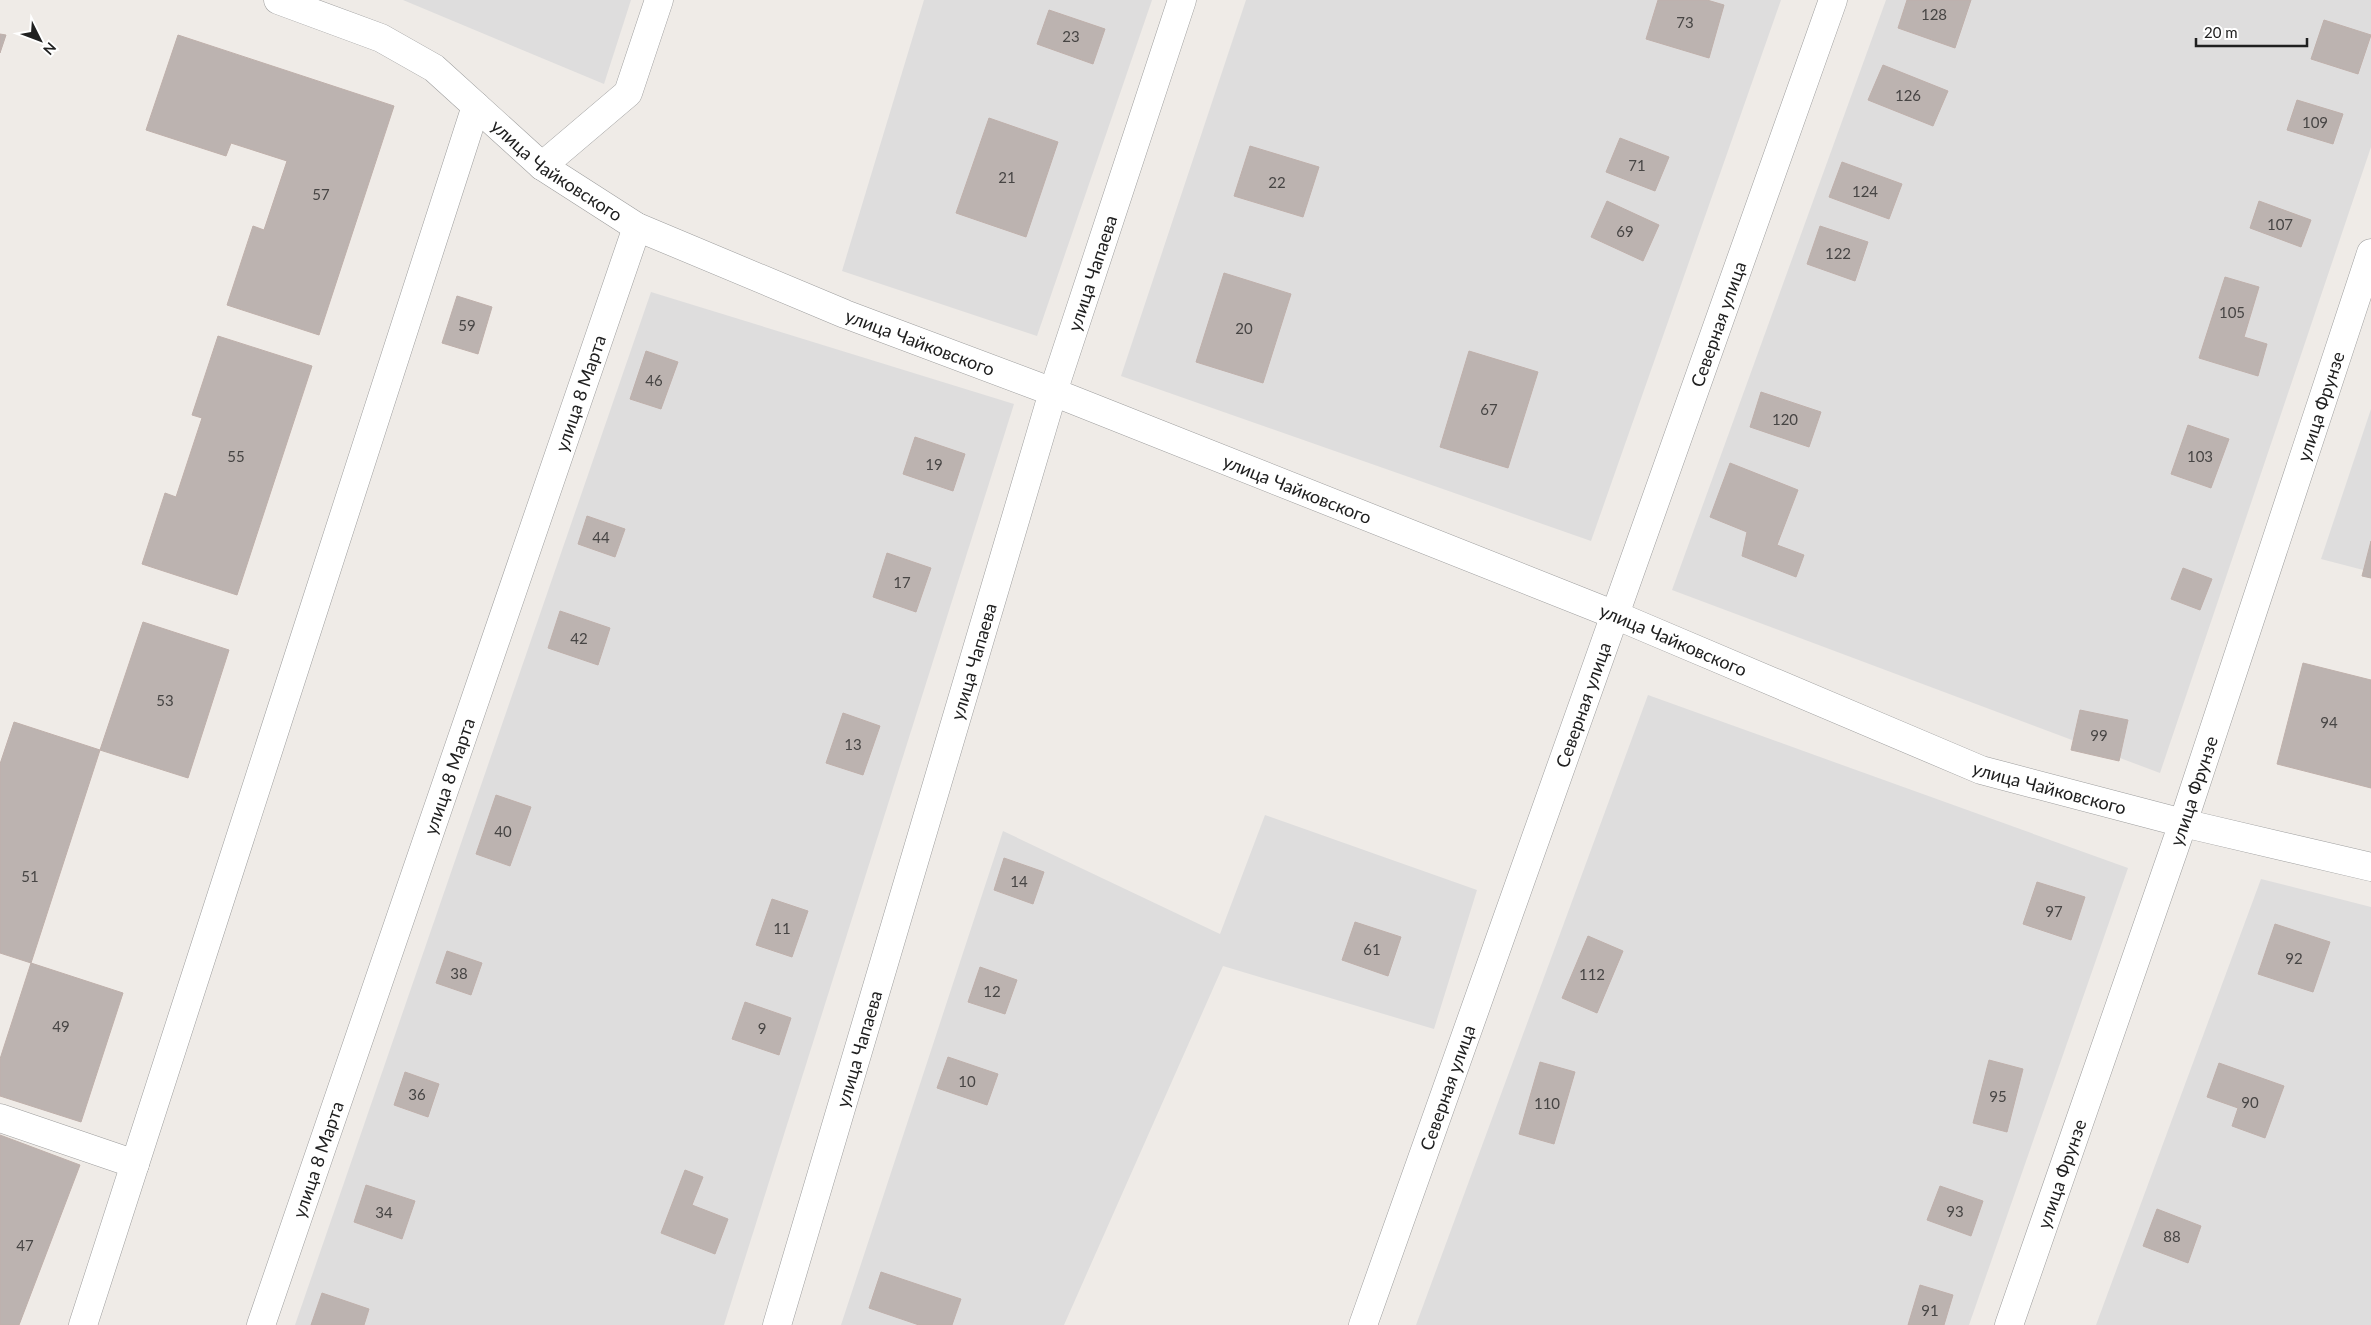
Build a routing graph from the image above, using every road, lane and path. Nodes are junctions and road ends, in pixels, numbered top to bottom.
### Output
1 (278, 0) edge
2 (659, 0) edge
3 (1182, 0) edge
4 (1833, 0) edge
5 (476, 106) junction
6 (542, 166) junction
7 (636, 228) junction
8 (2371, 253) edge
9 (1053, 392) junction
10 (1615, 615) junction
11 (2183, 823) junction
12 (2371, 867) edge
13 (0, 1118) edge
14 (135, 1164) junction
15 (83, 1325) edge
16 (261, 1325) edge
17 (777, 1325) edge
18 (1363, 1325) edge
19 (2009, 1325) edge

1 - 5 street, улица Чайковского
2 - 6 street
3 - 9 street, улица Чапаева
4 - 10 street, Северная улица
5 - 6 street, улица Чайковского
5 - 14 street
6 - 7 street, улица Чайковского
7 - 9 street, улица Чайковского
7 - 16 street, улица 8 Марта
8 - 11 street, улица Фрунзе
9 - 10 street, улица Чайковского
9 - 17 street, улица Чапаева
10 - 11 street, улица Чайковского
10 - 18 street, Северная улица
11 - 12 street, улица Чайковского
11 - 19 street, улица Фрунзе
13 - 14 street
14 - 15 street

